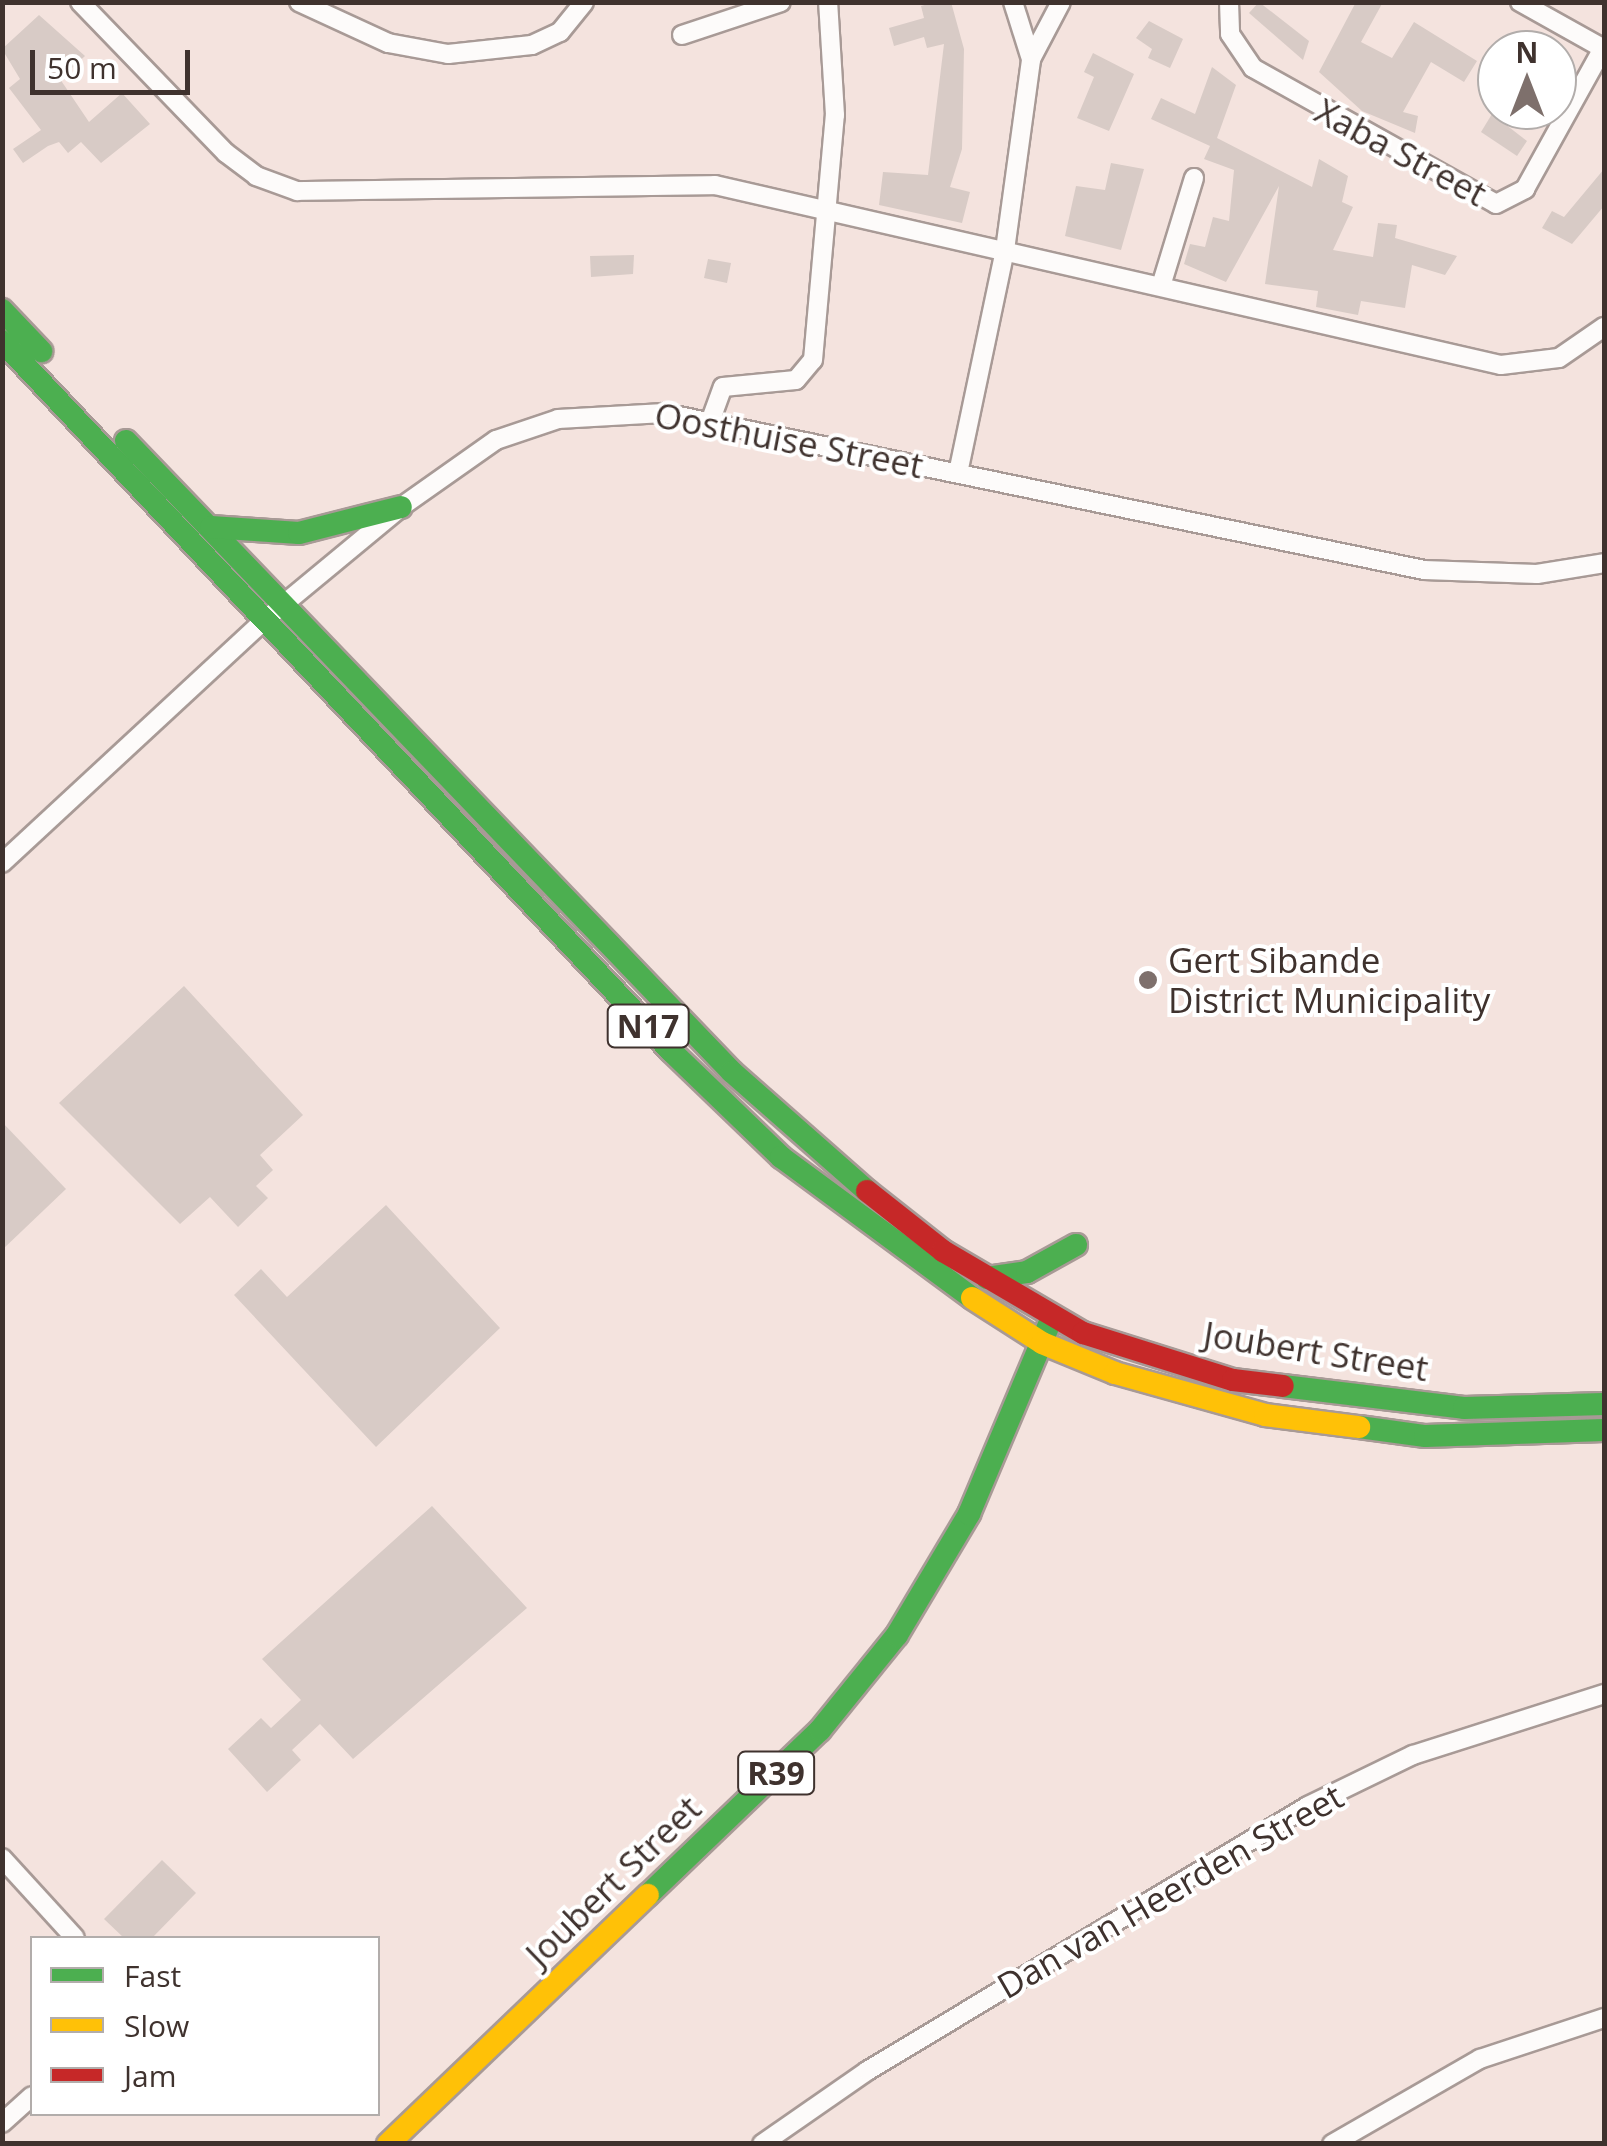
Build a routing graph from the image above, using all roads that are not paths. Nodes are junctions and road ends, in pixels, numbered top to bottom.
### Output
1 (80, 2) edge
2 (299, 2) edge
3 (584, 2) edge
4 (781, 2) edge
5 (828, 2) edge
6 (1012, 2) edge
7 (1061, 2) edge
8 (1229, 2) edge
9 (1520, 2) edge
10 (682, 35) dead end
11 (1604, 48) edge
12 (1031, 59) junction
13 (1194, 178) dead end
14 (830, 209) junction
15 (1005, 250) junction
16 (1161, 286) junction
17 (2, 310) edge
18 (1604, 327) edge
19 (2, 340) edge
20 (710, 422) junction
21 (958, 472) junction
22 (401, 507) junction
23 (210, 527) junction
24 (1604, 563) edge
25 (282, 604) junction
26 (261, 622) junction
27 (2, 863) edge
28 (1076, 1245) dead end
29 (986, 1278) junction
30 (1051, 1318) junction
31 (1042, 1343) junction
32 (1604, 1404) edge
33 (1604, 1430) edge
34 (1604, 1694) edge
35 (2, 1858) edge
36 (73, 1936) edge
37 (1604, 2018) edge
38 (30, 2098) edge
39 (2, 2123) edge
40 (388, 2144) edge
41 (762, 2144) edge
42 (1332, 2144) edge

1 - 14 street
2 - 3 street
4 - 10 street
5 - 14 street
6 - 12 street
7 - 12 street
8 - 11 street, Xaba Street
9 - 11 street
12 - 15 street
13 - 16 street
14 - 15 street
14 - 20 street
15 - 16 street
15 - 21 street
16 - 18 street
17 - 23 main road, N17
19 - 26 main road, N17
20 - 21 street, Oosthuise Street
20 - 22 street, Oosthuise Street
21 - 24 street, Oosthuise Street
22 - 23 main road
22 - 25 street, Oosthuise Street
23 - 25 main road, N17
25 - 26 street, Oosthuise Street
25 - 29 main road, N17
26 - 27 street, Oosthuise Street
26 - 31 main road, N17
28 - 29 main road
29 - 30 main road, N17
30 - 31 main road, Joubert Street / R39
30 - 32 main road, Joubert Street / N17
31 - 33 main road, Joubert Street / N17
31 - 40 main road, Joubert Street / R39
34 - 41 street, Dan van Heerden Street
35 - 36 street
37 - 42 street
38 - 39 street

